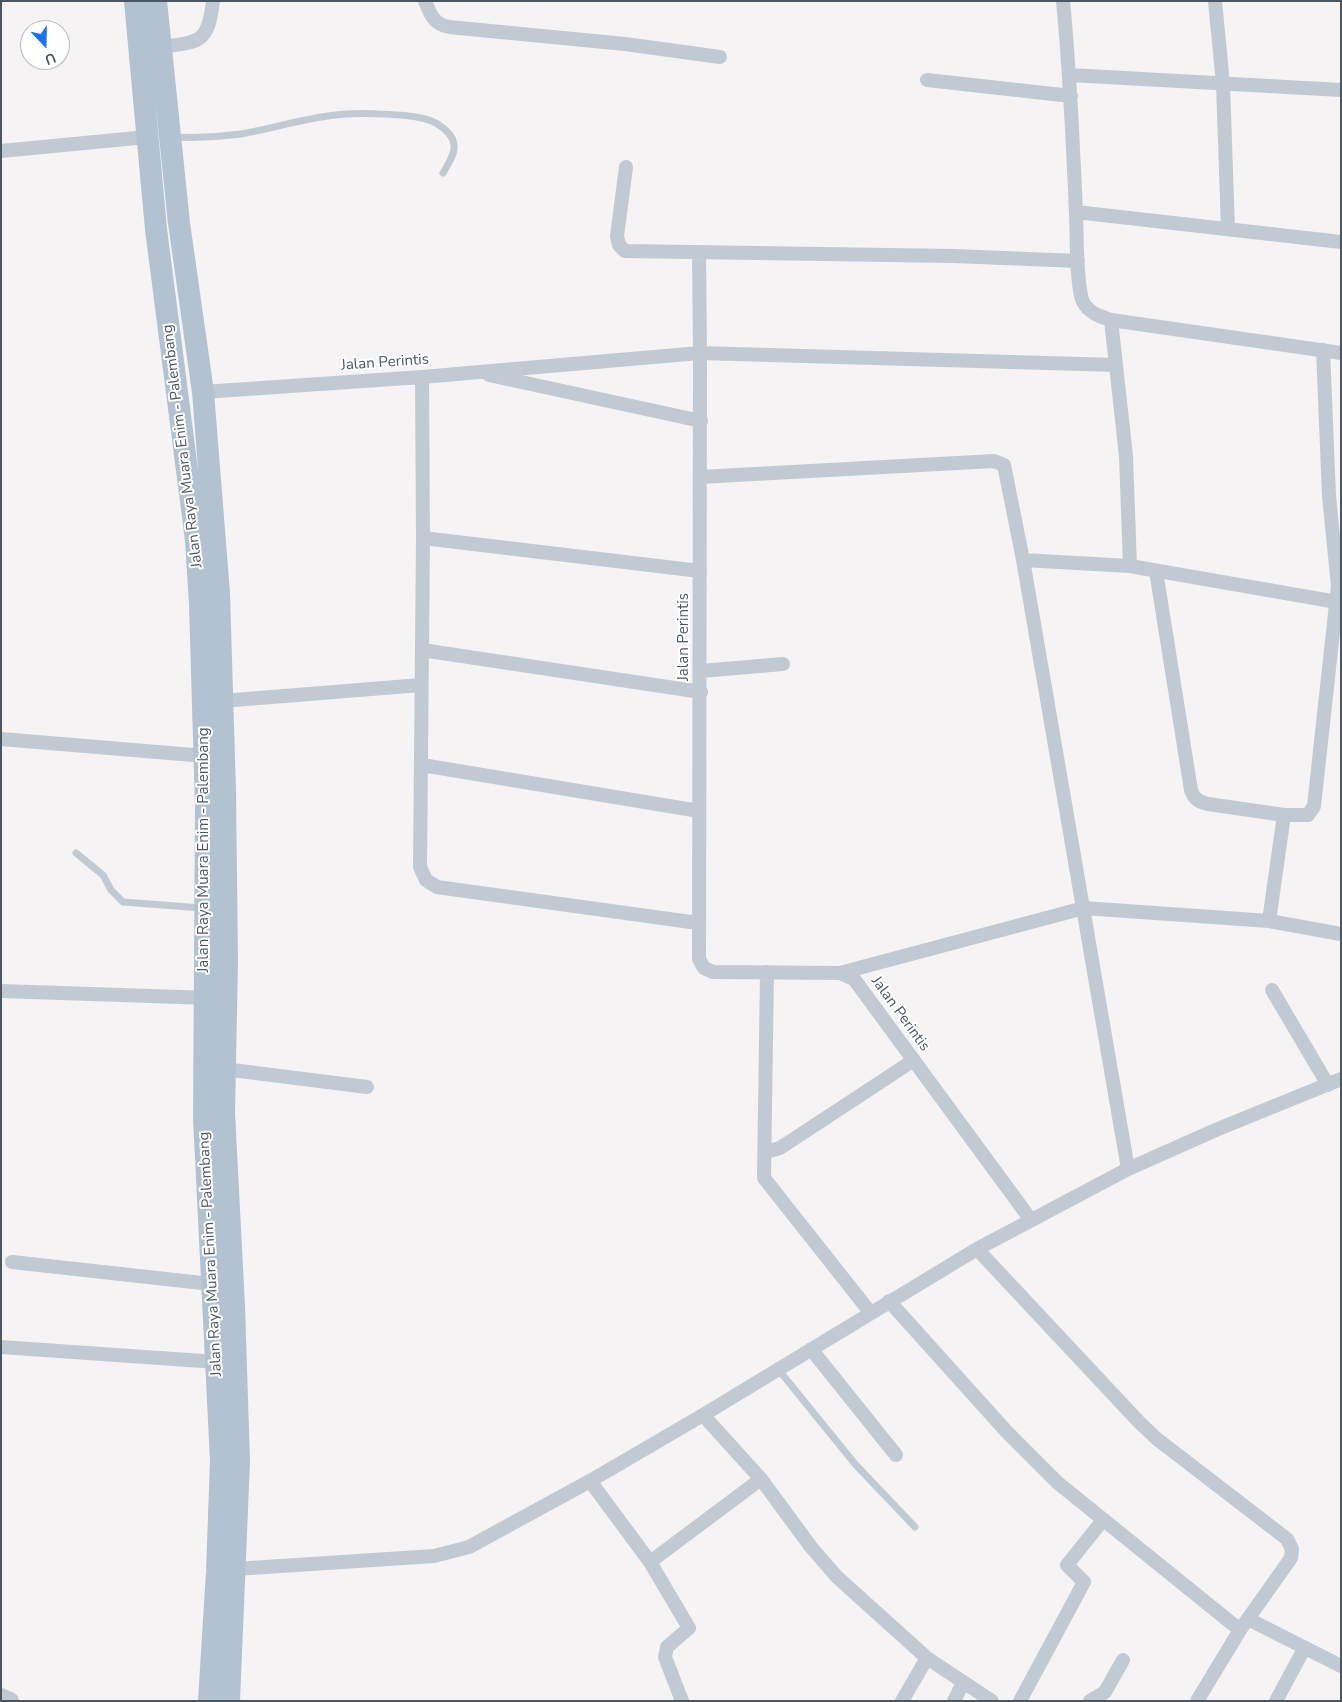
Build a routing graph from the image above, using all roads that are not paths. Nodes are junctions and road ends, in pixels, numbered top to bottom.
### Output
1 (134, 1) edge
2 (156, 1) edge
3 (213, 1) edge
4 (425, 1) edge
5 (1063, 1) edge
6 (1215, 1) edge
7 (161, 48) junction
8 (720, 57) dead end
9 (1070, 75) junction
10 (927, 80) dead end
11 (1223, 84) junction
12 (1341, 90) edge
13 (1071, 96) junction
14 (148, 137) junction
15 (170, 137) junction
16 (1, 151) edge
17 (626, 167) dead end
18 (443, 173) dead end
19 (1076, 212) junction
20 (1228, 229) junction
21 (1341, 242) edge
22 (699, 252) junction
23 (1078, 261) junction
24 (1110, 320) junction
25 (1323, 350) junction
26 (197, 351) junction
27 (700, 353) junction
28 (1341, 354) edge
29 (172, 357) junction
30 (1116, 365) junction
31 (476, 372) junction
32 (422, 377) junction
33 (203, 392) junction
34 (701, 421) junction
35 (700, 477) junction
36 (423, 538) junction
37 (1023, 560) junction
38 (1130, 566) junction
39 (700, 571) junction
40 (1156, 571) junction
41 (1337, 602) junction
42 (422, 650) junction
43 (783, 664) dead end
44 (701, 671) junction
45 (421, 684) junction
46 (701, 692) junction
47 (222, 701) junction
48 (1, 739) edge
49 (205, 756) junction
50 (422, 765) junction
51 (700, 811) junction
52 (1284, 815) junction
53 (76, 853) dead end
54 (205, 908) junction
55 (1084, 908) junction
56 (1269, 920) junction
57 (698, 923) junction
58 (1341, 934) edge
59 (767, 972) junction
60 (840, 973) junction
61 (1272, 990) dead end
62 (1, 991) edge
63 (204, 998) junction
64 (226, 998) junction
65 (914, 1060) junction
66 (224, 1069) junction
67 (1334, 1082) edge
68 (367, 1087) dead end
69 (766, 1152) junction
70 (1128, 1169) junction
71 (1031, 1220) junction
72 (977, 1249) junction
73 (12, 1262) dead end
74 (211, 1284) junction
75 (889, 1301) junction
76 (870, 1312) junction
77 (1, 1347) edge
78 (811, 1349) junction
79 (217, 1362) junction
80 (778, 1369) junction
81 (703, 1415) junction
82 (896, 1454) dead end
83 (761, 1479) junction
84 (590, 1481) junction
85 (1103, 1520) junction
86 (915, 1527) dead end
87 (650, 1562) junction
88 (236, 1569) junction
89 (1244, 1625) junction
90 (1304, 1650) junction
91 (927, 1658) junction
92 (1123, 1660) dead end
93 (1341, 1666) edge
94 (963, 1684) junction
95 (1, 1697) edge
96 (10, 1701) edge
97 (209, 1701) edge
98 (229, 1701) edge
99 (682, 1701) edge
100 (902, 1701) edge
101 (954, 1701) edge
102 (992, 1701) edge
103 (1020, 1701) edge
104 (1090, 1701) edge
105 (1197, 1701) edge
106 (1276, 1701) edge

1 - 14 main road, Jalan Raya Muara Enim - Palembang
2 - 7 main road, Jalan Raya Muara Enim - Palembang
3 - 7 street
4 - 8 street
5 - 9 street
6 - 11 street
7 - 15 main road, Jalan Raya Muara Enim - Palembang
9 - 11 street
9 - 13 street
10 - 13 street
11 - 12 street
11 - 20 street
13 - 19 street
14 - 16 street
14 - 29 main road, Jalan Raya Muara Enim - Palembang
15 - 18 lane
15 - 26 main road, Jalan Raya Muara Enim - Palembang
17 - 22 street
19 - 20 street
19 - 23 street
20 - 21 street
22 - 23 street
22 - 27 street
23 - 24 street
24 - 25 street
24 - 30 street
25 - 28 street
25 - 41 street
26 - 29 main road
26 - 33 main road, Jalan Raya Muara Enim - Palembang
27 - 30 street
27 - 31 street, Jalan Perintis
27 - 34 street, Jalan Perintis
29 - 49 main road, Jalan Raya Muara Enim - Palembang
30 - 38 street
31 - 32 street, Jalan Perintis
31 - 34 street
32 - 33 street, Jalan Perintis
32 - 36 street
33 - 47 main road, Jalan Raya Muara Enim - Palembang
34 - 35 street, Jalan Perintis
35 - 37 street
35 - 39 street, Jalan Perintis
36 - 39 street
36 - 42 street
37 - 38 street
37 - 55 street
38 - 40 street
39 - 44 street, Jalan Perintis
40 - 41 street
40 - 52 street
41 - 52 street
42 - 45 street
42 - 46 street
43 - 44 street
44 - 46 street, Jalan Perintis
45 - 47 street
45 - 50 street
46 - 51 street, Jalan Perintis
47 - 64 main road, Jalan Raya Muara Enim - Palembang
48 - 49 street
49 - 54 main road, Jalan Raya Muara Enim - Palembang
50 - 51 street
50 - 57 street
51 - 57 street, Jalan Perintis
52 - 56 street
53 - 54 lane
54 - 63 main road, Jalan Raya Muara Enim - Palembang
55 - 56 street
55 - 60 street
55 - 70 street
56 - 58 street
57 - 59 street, Jalan Perintis
59 - 60 street, Jalan Perintis
59 - 69 street
60 - 65 street, Jalan Perintis
61 - 67 street
62 - 63 street
63 - 64 street
63 - 74 main road, Jalan Raya Muara Enim - Palembang
64 - 66 main road, Jalan Raya Muara Enim - Palembang
65 - 69 street
65 - 71 street, Jalan Perintis
66 - 68 street
66 - 88 main road, Jalan Raya Muara Enim - Palembang
67 - 70 street
69 - 76 street
70 - 71 street
71 - 72 street
72 - 75 street
72 - 89 street
73 - 74 street
74 - 79 main road, Jalan Raya Muara Enim - Palembang
75 - 76 street
75 - 85 street
76 - 78 street
77 - 79 street
78 - 80 street
78 - 82 street
79 - 97 main road, Jalan Raya Muara Enim - Palembang
80 - 81 street
80 - 86 lane
81 - 83 street
81 - 84 street
83 - 87 street
83 - 91 street
84 - 87 street
84 - 88 street
85 - 89 street
85 - 103 street
87 - 99 street
88 - 98 main road, Jalan Raya Muara Enim - Palembang
89 - 90 street
89 - 105 street
90 - 93 street
90 - 106 street
91 - 94 street
91 - 100 street
92 - 104 street
94 - 101 street
94 - 102 street
95 - 96 street

